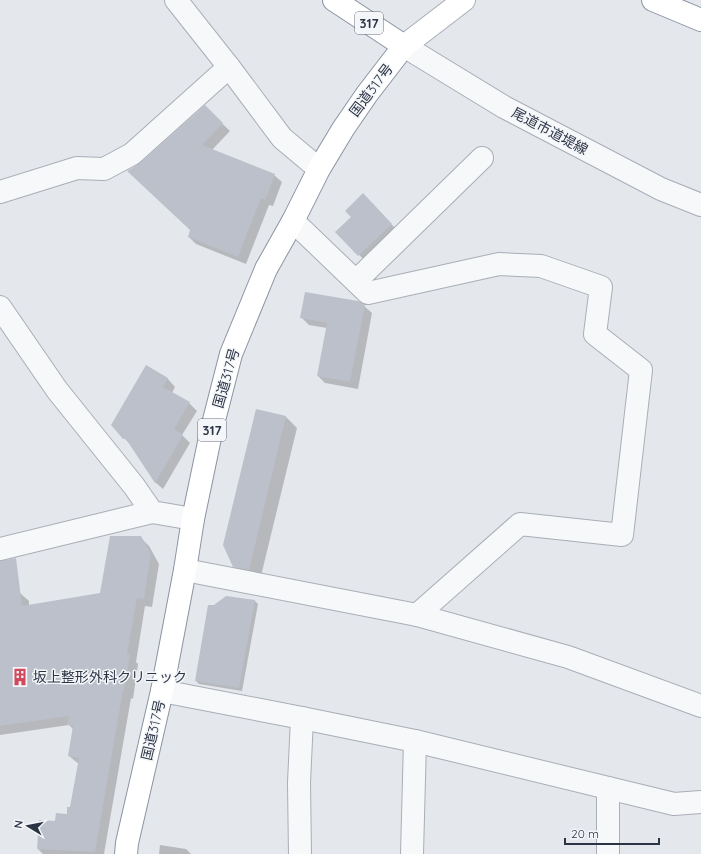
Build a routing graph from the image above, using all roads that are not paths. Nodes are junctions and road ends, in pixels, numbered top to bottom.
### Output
1 (176, 0) edge
2 (334, 0) edge
3 (464, 0) edge
4 (653, 0) edge
5 (701, 20) edge
6 (404, 46) junction
7 (229, 66) junction
8 (482, 158) dead end
9 (319, 169) junction
10 (0, 192) edge
11 (701, 205) edge
12 (293, 221) junction
13 (356, 282) junction
14 (0, 307) edge
15 (152, 512) junction
16 (193, 519) junction
17 (0, 549) edge
18 (185, 570) junction
19 (416, 615) junction
20 (162, 691) junction
21 (701, 706) edge
22 (302, 718) junction
23 (415, 741) junction
24 (608, 788) junction
25 (701, 802) edge
26 (126, 854) edge
27 (300, 854) edge
28 (412, 854) edge
29 (608, 854) edge

1 - 7 street
2 - 6 main road, 317
3 - 6 main road, 国道317号
4 - 5 main road
6 - 9 main road, 国道317号 / 317
6 - 11 street, 尾道市道堤線
7 - 9 street
7 - 10 street
8 - 13 street
9 - 12 main road, 国道317号 / 317
12 - 13 street
12 - 16 main road, 国道317号 / 317
13 - 19 street
14 - 15 street
15 - 16 street
15 - 17 street
16 - 18 main road, 国道317号 / 317
18 - 19 street
18 - 20 main road, 国道317号 / 317
19 - 21 street
20 - 22 street
20 - 26 main road, 国道317号 / 317
22 - 23 street
22 - 27 street
23 - 24 street
23 - 28 street
24 - 25 street
24 - 29 street

